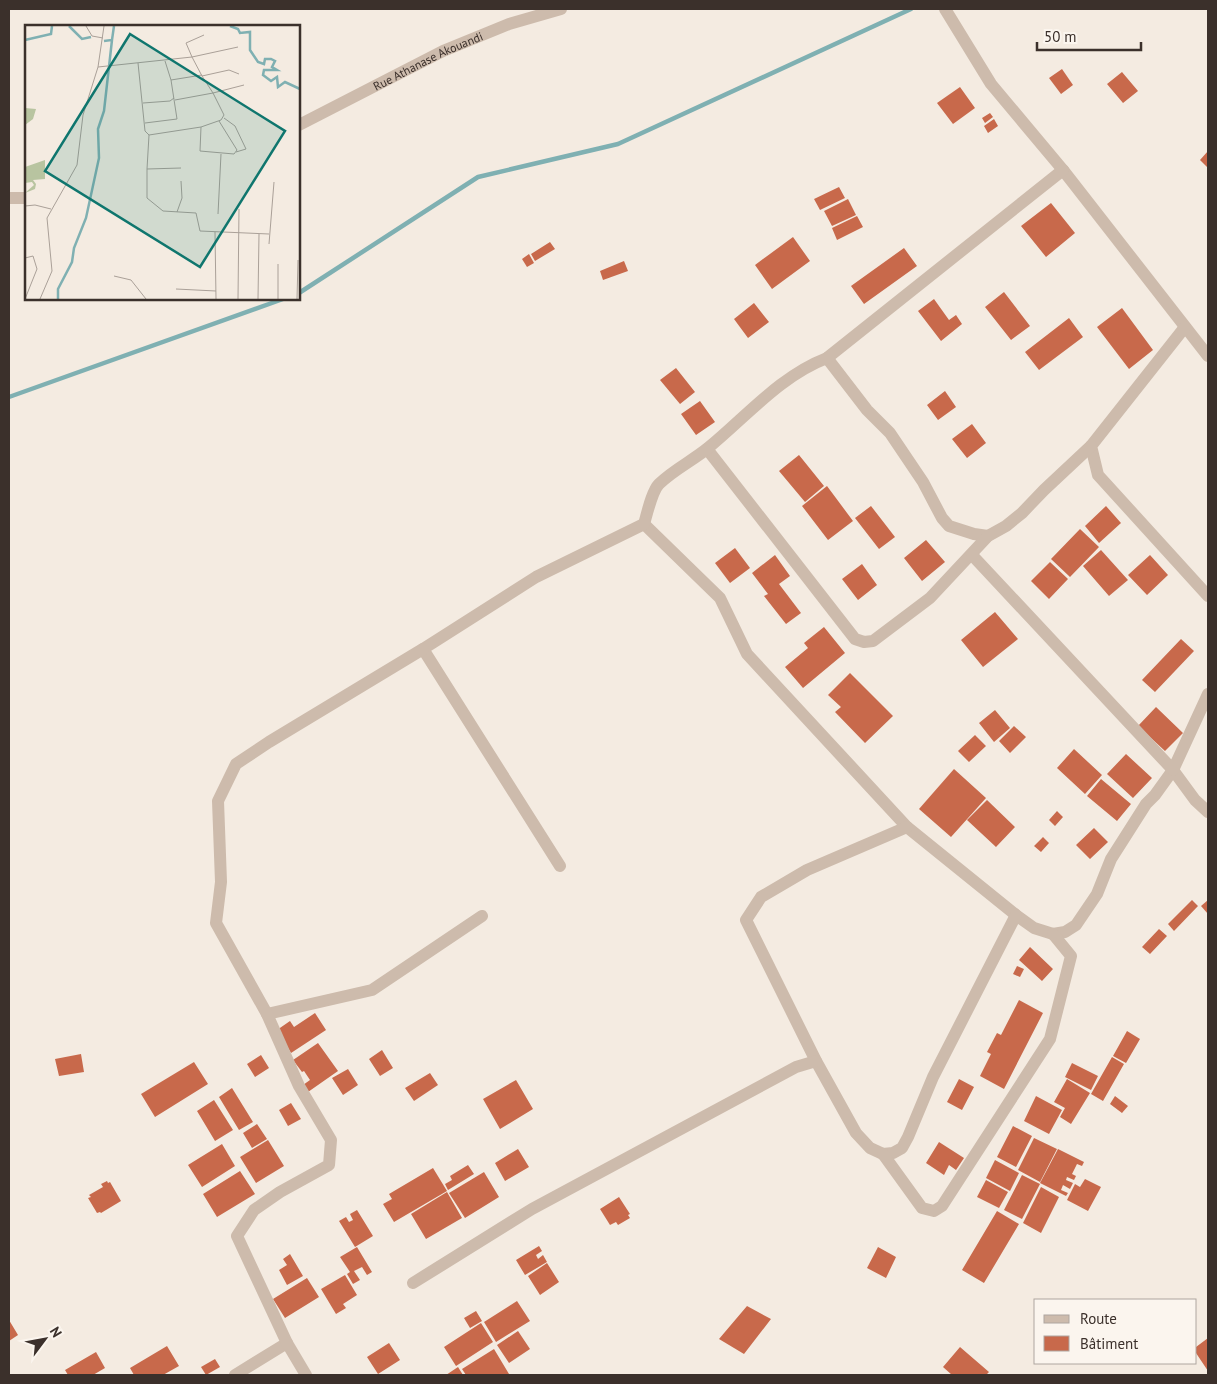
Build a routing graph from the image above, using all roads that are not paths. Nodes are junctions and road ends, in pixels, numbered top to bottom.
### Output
1 (561, 9) edge
2 (944, 9) edge
3 (300, 124) edge
4 (1063, 170) junction
5 (9, 198) edge
6 (25, 198) edge
7 (1185, 327) junction
8 (1208, 356) edge
9 (827, 358) junction
10 (1090, 446) junction
11 (707, 449) junction
12 (644, 524) junction
13 (988, 536) junction
14 (972, 554) junction
15 (1208, 596) edge
16 (423, 649) junction
17 (1208, 694) edge
18 (1172, 770) junction
19 (1208, 812) edge
20 (907, 827) junction
21 (560, 866) dead end
22 (1016, 915) junction
23 (482, 916) dead end
24 (1053, 934) junction
25 (267, 1014) junction
26 (816, 1061) junction
27 (883, 1154) junction
28 (413, 1283) dead end
29 (287, 1342) junction
30 (236, 1375) edge
31 (306, 1375) edge

1 - 3 street, Rue Athanase Akouandi
2 - 4 street
4 - 7 street
4 - 9 street
5 - 6 street
7 - 8 street
7 - 10 street
9 - 11 street
9 - 13 street
10 - 13 street
10 - 15 street
11 - 12 street
11 - 14 street
12 - 16 street
12 - 20 street
13 - 14 street
14 - 18 street
16 - 21 street
16 - 25 street
17 - 18 street
18 - 19 street
18 - 24 street
20 - 22 street
20 - 26 street
22 - 24 street
22 - 27 street
23 - 25 street
24 - 27 street
25 - 29 street
26 - 27 street
26 - 28 street
29 - 30 street
29 - 31 street

